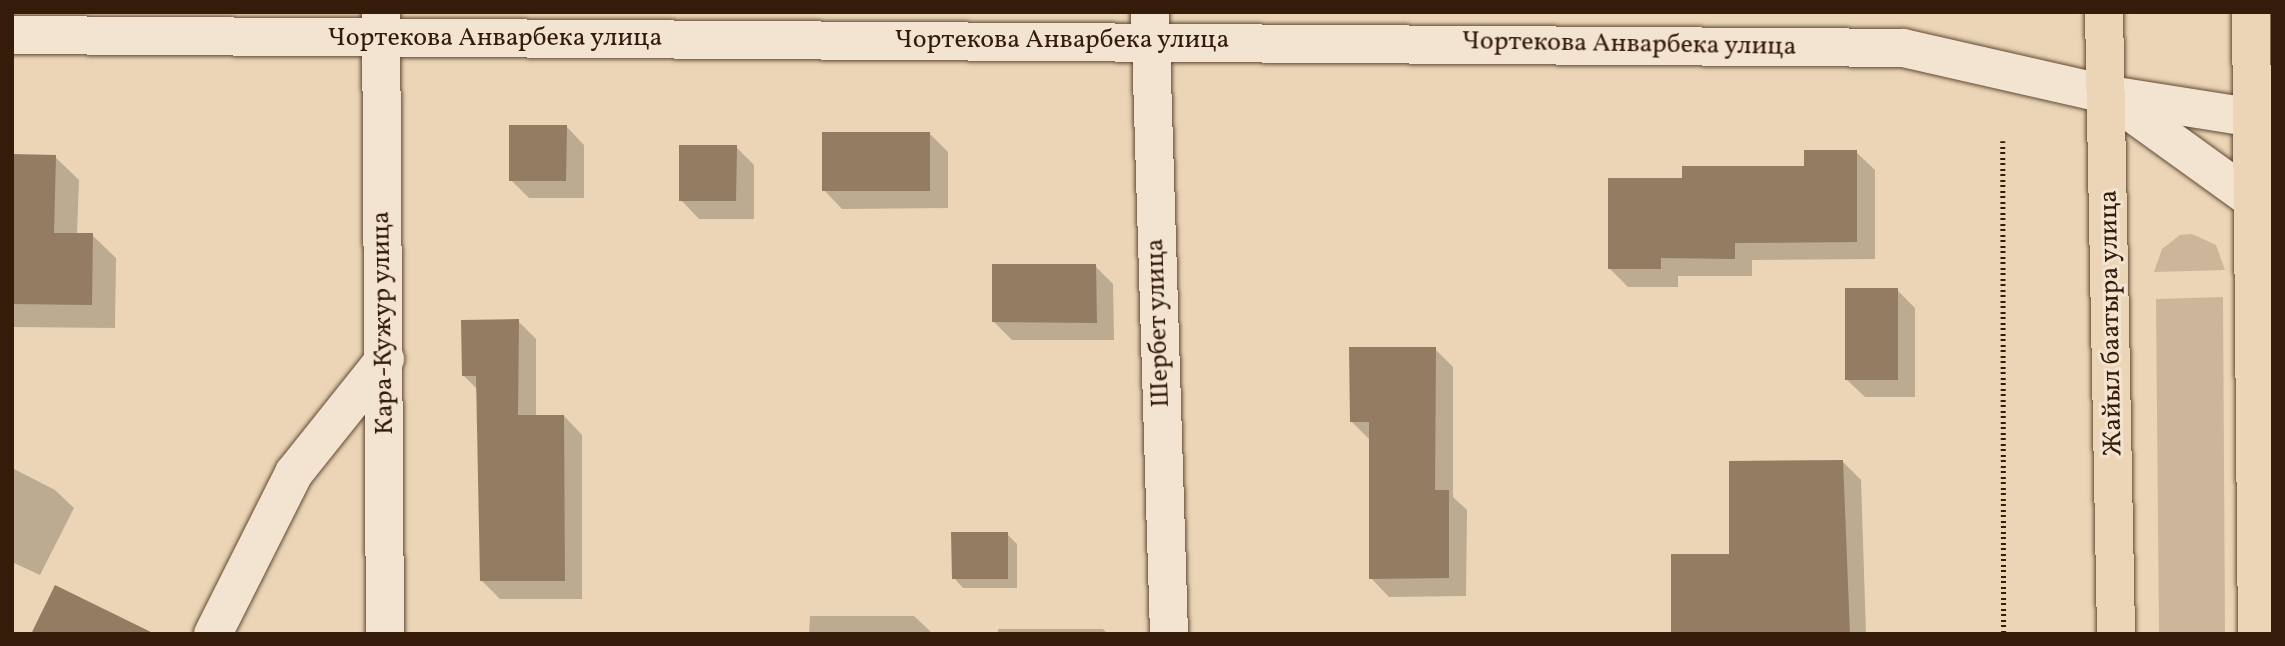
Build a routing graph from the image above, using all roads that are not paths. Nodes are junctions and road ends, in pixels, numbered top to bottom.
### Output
1 (2104, 12) edge
2 (2251, 12) edge
3 (381, 26) edge
4 (1150, 27) edge
5 (12, 35) edge
6 (2106, 94) junction
7 (2263, 120) edge
8 (2263, 201) edge
9 (385, 359) junction
10 (213, 634) edge
11 (385, 634) edge
12 (1169, 634) edge
13 (2116, 634) edge
14 (2257, 634) edge

1 - 6 main road, Жайыл баатыра улица
2 - 7 main road
3 - 4 street, Чортекова Анварбека улица
3 - 5 street, Чортекова Анварбека улица
3 - 9 street, Кара-Кужур улица
4 - 6 street, Чортекова Анварбека улица
4 - 12 street, Шербет улица
6 - 7 street, Чортекова Анварбека улица
6 - 8 street
6 - 13 main road, Жайыл баатыра улица
7 - 8 main road
8 - 14 main road
9 - 10 street
9 - 11 street, Кара-Кужур улица

